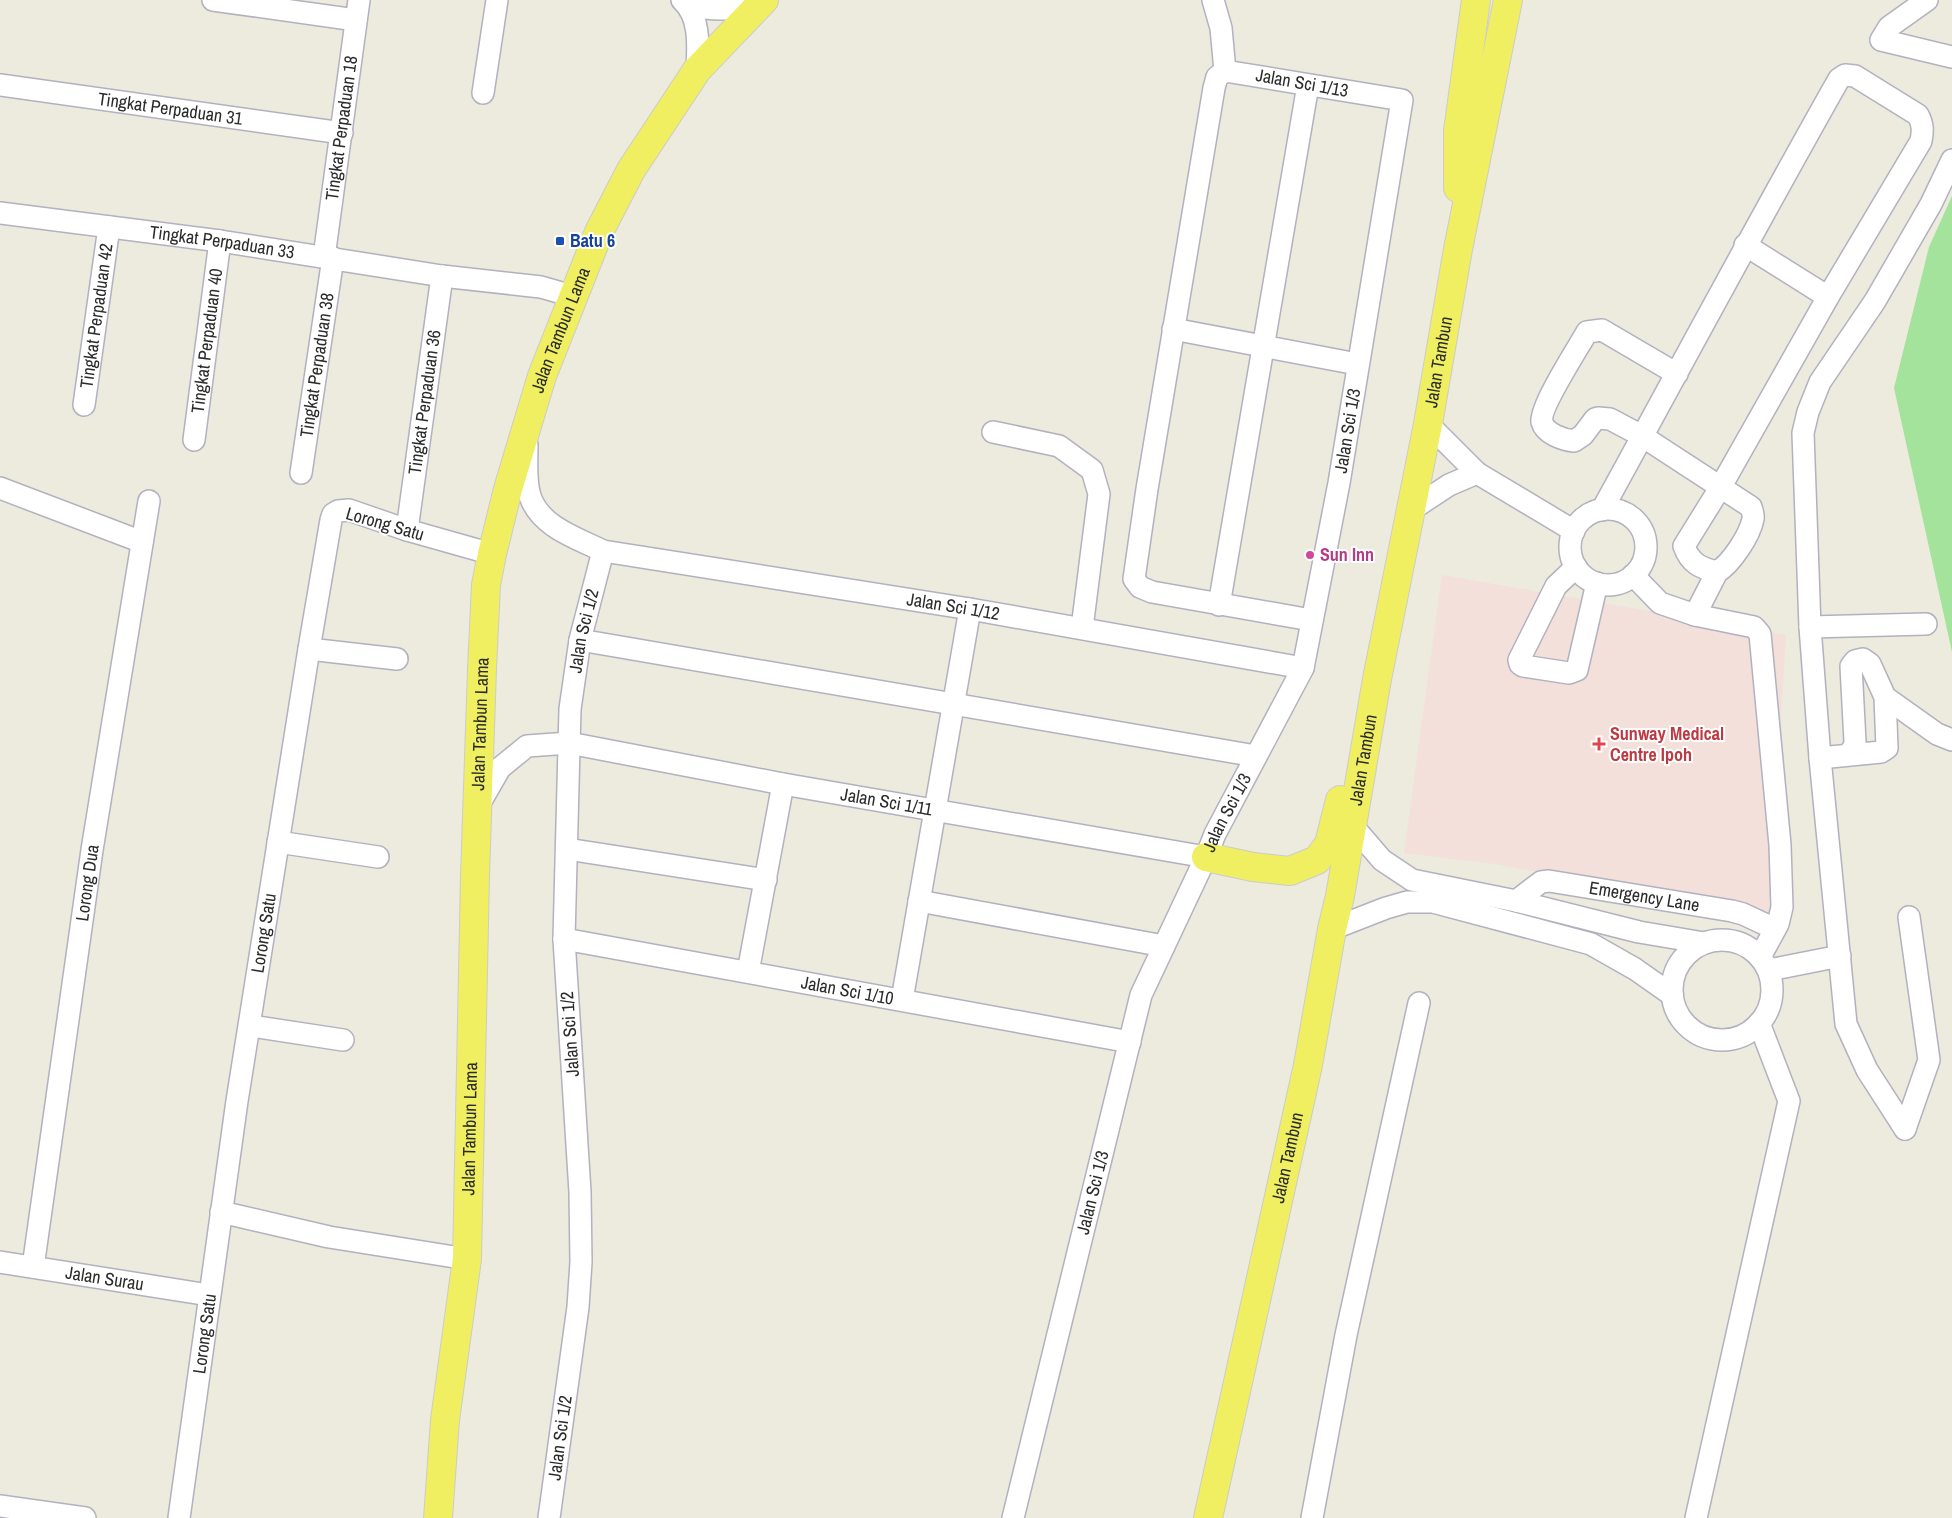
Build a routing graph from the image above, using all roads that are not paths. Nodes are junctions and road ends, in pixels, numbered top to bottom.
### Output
1 (214, 0) edge
2 (497, 0) edge
3 (1213, 0) edge
4 (1465, 0) edge
5 (1476, 0) edge
6 (1508, 0) edge
7 (1927, 0) edge
8 (763, 1) edge
9 (686, 3) edge
10 (358, 10) edge
11 (1468, 50) junction
12 (1952, 57) edge
13 (697, 70) junction
14 (1225, 71) junction
15 (0, 85) edge
16 (1308, 85) junction
17 (483, 93) dead end
18 (1402, 100) joint
19 (342, 133) junction
20 (1952, 160) edge
21 (0, 212) edge
22 (109, 227) junction
23 (220, 241) junction
24 (1745, 246) junction
25 (1458, 249) junction
26 (329, 258) junction
27 (442, 276) junction
28 (572, 296) junction
29 (1828, 297) junction
30 (1173, 329) junction
31 (1263, 346) junction
32 (1358, 364) junction
33 (1677, 374) junction
34 (84, 404) dead end
35 (1428, 424) junction
36 (527, 425) junction
37 (993, 432) dead end
38 (1642, 436) junction
39 (194, 440) dead end
40 (301, 473) dead end
41 (1477, 473) junction
42 (0, 488) edge
43 (1720, 488) junction
44 (149, 501) dead end
45 (1411, 510) junction
46 (1602, 510) junction
47 (406, 530) junction
48 (1574, 531) junction
49 (142, 542) junction
50 (495, 543) junction
51 (603, 551) junction
52 (1576, 567) junction
53 (1717, 572) junction
54 (1633, 575) junction
55 (1597, 583) junction
56 (1219, 605) junction
57 (970, 609) junction
58 (1695, 615) junction
59 (1311, 620) junction
60 (1926, 624) dead end
61 (1810, 627) junction
62 (1082, 628) junction
63 (580, 640) junction
64 (309, 649) junction
65 (397, 659) dead end
66 (1303, 668) junction
67 (1377, 680) junction
68 (1885, 697) junction
69 (953, 705) junction
70 (1952, 740) edge
71 (569, 743) junction
72 (1848, 755) junction
73 (1256, 756) junction
74 (1820, 758) junction
75 (783, 784) junction
76 (477, 809) junction
77 (934, 810) junction
78 (1352, 826) junction
79 (278, 842) junction
80 (567, 849) junction
81 (1206, 856) junction
82 (378, 857) dead end
83 (766, 880) junction
84 (919, 901) junction
85 (1516, 901) junction
86 (1909, 917) dead end
87 (1332, 929) junction
88 (1775, 929) junction
89 (564, 939) junction
90 (1704, 943) junction
91 (1164, 946) junction
92 (1840, 956) junction
93 (1764, 963) junction
94 (748, 972) junction
95 (1672, 996) junction
96 (902, 1000) junction
97 (1419, 1003) dead end
98 (1759, 1024) junction
99 (251, 1026) junction
100 (343, 1040) dead end
101 (1130, 1042) junction
102 (221, 1212) junction
103 (467, 1259) junction
104 (0, 1262) edge
105 (33, 1267) junction
106 (209, 1295) junction
107 (0, 1506) edge
108 (63, 1516) edge
109 (85, 1518) edge
110 (178, 1518) edge
111 (438, 1518) edge
112 (550, 1518) edge
113 (1013, 1518) edge
114 (1208, 1518) edge
115 (1312, 1518) edge
116 (1696, 1518) edge

1 - 10 street
2 - 17 street
3 - 14 street
4 - 11 street
5 - 11 main road
6 - 25 main road, Jalan Tambun
7 - 12 street
8 - 9 street
8 - 13 main road, Jalan Tambun Lama
9 - 13 street
10 - 19 street, Tingkat Perpaduan 18
11 - 25 main road
13 - 28 main road, Jalan Tambun Lama
14 - 16 street, Jalan Sci 1/13
14 - 30 street
15 - 19 street, Tingkat Perpaduan 31
16 - 18 street, Jalan Sci 1/13
16 - 31 street
18 - 32 street, Jalan Sci 1/3
19 - 26 street, Tingkat Perpaduan 18
20 - 61 street
21 - 22 street, Tingkat Perpaduan 33
22 - 23 street, Tingkat Perpaduan 33
22 - 34 street, Tingkat Perpaduan 42
23 - 26 street, Tingkat Perpaduan 33
23 - 39 street, Tingkat Perpaduan 40
24 - 29 street
24 - 29 street
24 - 33 street
25 - 35 main road, Jalan Tambun
26 - 27 street, Tingkat Perpaduan 33
26 - 40 street, Tingkat Perpaduan 38
27 - 28 street, Tingkat Perpaduan 33
27 - 47 street, Tingkat Perpaduan 36
28 - 36 main road, Jalan Tambun Lama
29 - 43 street
30 - 31 street
30 - 56 street
31 - 32 street
31 - 56 street
32 - 59 street, Jalan Sci 1/3
33 - 38 street
33 - 38 street
35 - 41 street
35 - 45 main road, Jalan Tambun
36 - 50 main road, Jalan Tambun Lama
36 - 51 street, Jalan Sci 1/12
37 - 62 street
38 - 43 street
38 - 46 street
41 - 45 street
41 - 48 street
42 - 49 street
43 - 53 street
43 - 53 street
44 - 49 street, Lorong Dua
45 - 67 main road, Jalan Tambun
46 - 48 street
46 - 54 street
47 - 50 street, Lorong Satu
47 - 64 street, Lorong Satu
48 - 52 street
49 - 105 street, Lorong Dua
50 - 76 main road, Jalan Tambun Lama
51 - 57 street, Jalan Sci 1/12
51 - 63 street, Jalan Sci 1/2
52 - 55 street
52 - 55 street
53 - 58 street
54 - 55 street
54 - 58 street
56 - 59 street
57 - 62 street, Jalan Sci 1/12
57 - 69 street
58 - 88 street
59 - 66 street, Jalan Sci 1/3
60 - 61 street
61 - 74 street
62 - 66 street, Jalan Sci 1/12
63 - 69 street
63 - 71 street, Jalan Sci 1/2
64 - 65 street
64 - 79 street, Lorong Satu
66 - 73 street, Jalan Sci 1/3
67 - 78 main road, Jalan Tambun
67 - 81 main road
68 - 70 street
68 - 72 street
68 - 72 street
69 - 73 street
69 - 77 street
71 - 75 street, Jalan Sci 1/11
71 - 76 street, Jalan Sci 1/11
71 - 80 street, Jalan Sci 1/2
72 - 74 street
73 - 81 street, Jalan Sci 1/3
74 - 92 street
75 - 77 street, Jalan Sci 1/11
75 - 83 street
76 - 103 main road, Jalan Tambun Lama
77 - 81 street, Jalan Sci 1/11
77 - 84 street
78 - 85 street
78 - 87 main road, Jalan Tambun
79 - 82 street
79 - 99 street, Lorong Satu
80 - 83 street
80 - 89 street, Jalan Sci 1/2
81 - 91 street, Jalan Sci 1/3
83 - 94 street
84 - 91 street
84 - 96 street
85 - 88 street, Emergency Lane
85 - 90 street
86 - 92 street
87 - 95 street
87 - 114 main road, Jalan Tambun
88 - 93 street
89 - 94 street, Jalan Sci 1/10
89 - 112 street, Jalan Sci 1/2
90 - 93 street
90 - 95 street
91 - 101 street, Jalan Sci 1/3
92 - 93 street
93 - 98 street
94 - 96 street, Jalan Sci 1/10
95 - 98 street
96 - 101 street, Jalan Sci 1/10
97 - 115 street
98 - 116 street
99 - 100 street
99 - 102 street, Lorong Satu
101 - 113 street, Jalan Sci 1/3
102 - 103 street
102 - 106 street, Lorong Satu
103 - 111 main road, Jalan Tambun Lama
104 - 105 street, Jalan Surau
105 - 106 street, Jalan Surau
106 - 110 street, Lorong Satu
107 - 108 street
108 - 109 street

